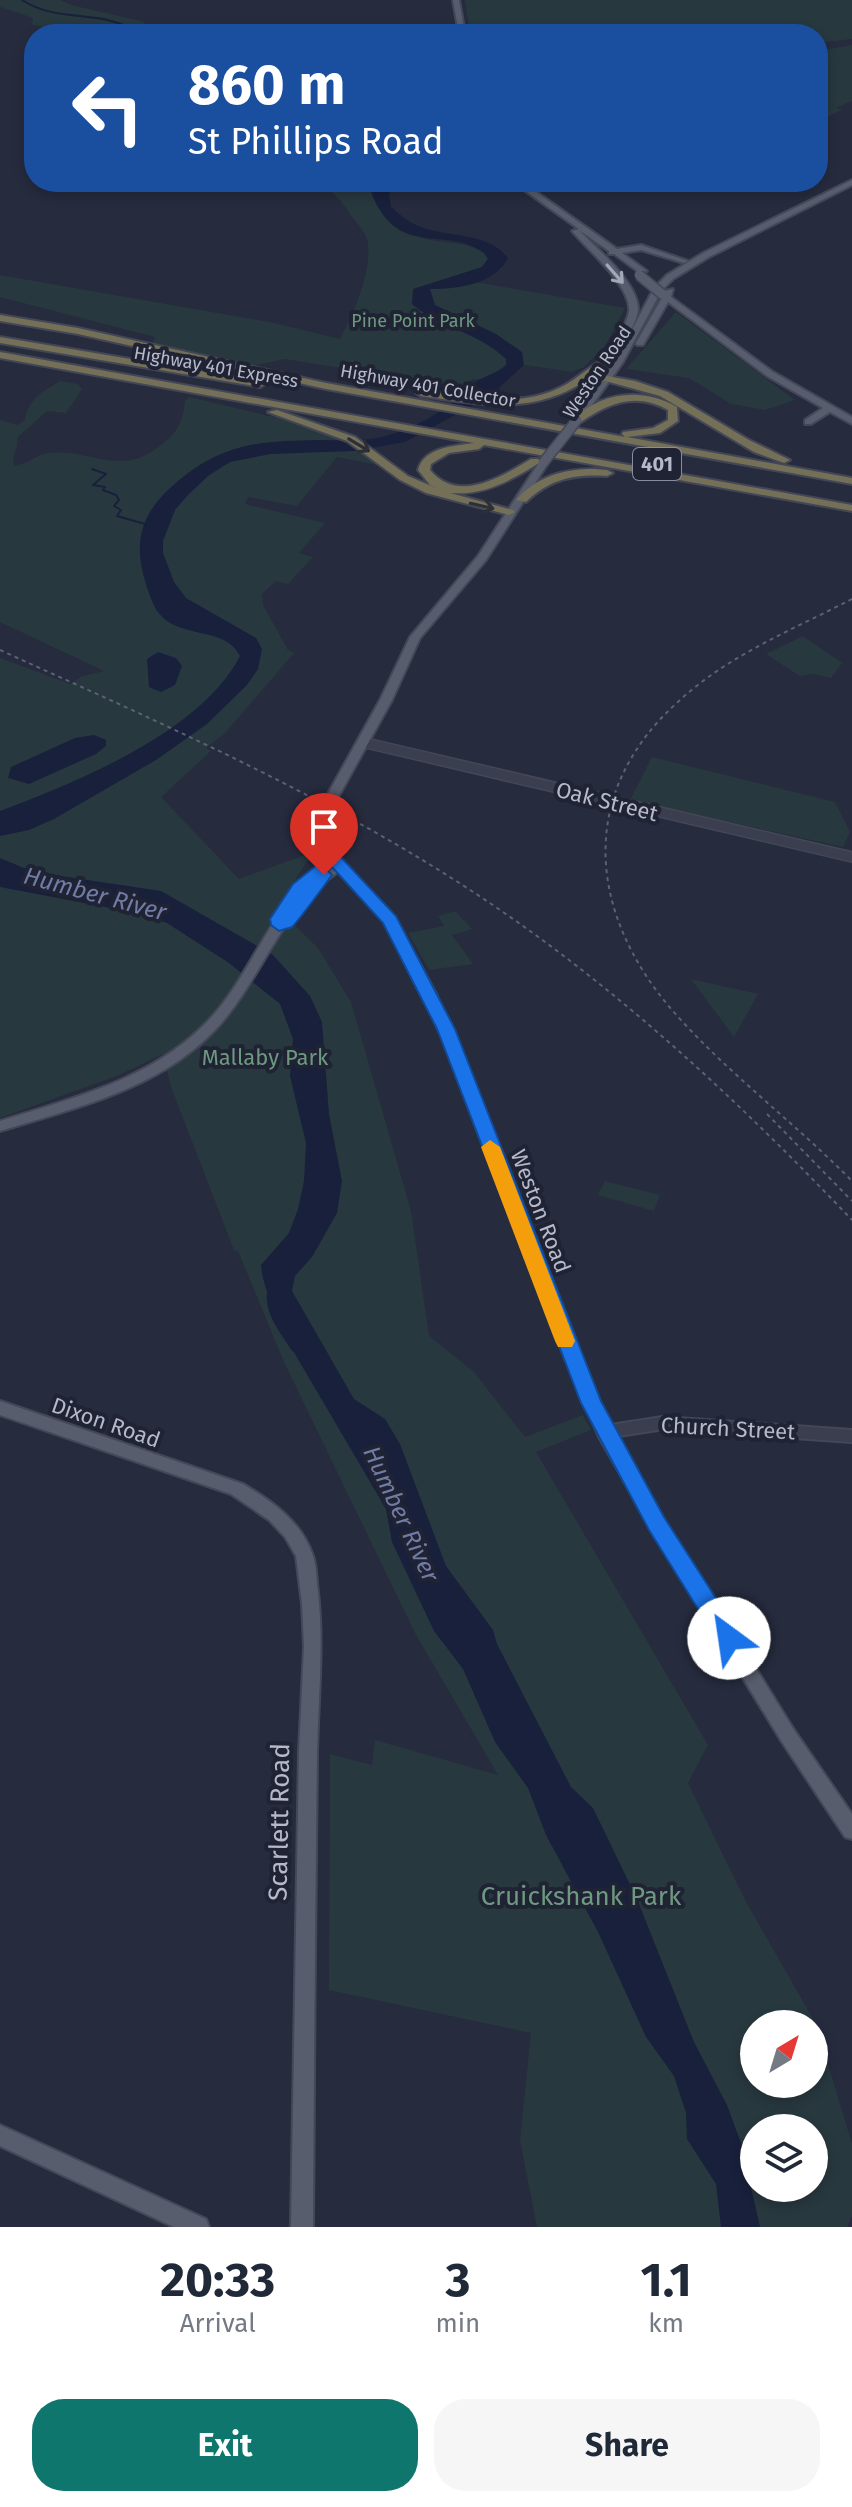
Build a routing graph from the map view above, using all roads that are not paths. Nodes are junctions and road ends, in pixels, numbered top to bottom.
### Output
1 (456, 0) edge
2 (460, 24) edge
3 (852, 182) edge
4 (531, 192) edge
5 (543, 201) junction
6 (576, 231) junction
7 (725, 246) junction
8 (613, 252) junction
9 (706, 255) junction
10 (684, 261) junction
11 (666, 293) junction
12 (0, 309) edge
13 (684, 310) junction
14 (655, 316) junction
15 (0, 318) edge
16 (703, 323) junction
17 (629, 325) junction
18 (0, 331) edge
19 (96, 335) junction
20 (0, 340) edge
21 (0, 347) edge
22 (0, 355) edge
23 (101, 356) junction
24 (614, 361) junction
25 (230, 367) junction
26 (601, 378) junction
27 (195, 390) junction
28 (832, 411) junction
29 (482, 418) junction
30 (572, 419) junction
31 (852, 419) edge
32 (808, 422) dead end
33 (554, 427) junction
34 (556, 455) junction
35 (539, 462) junction
36 (852, 479) edge
37 (852, 491) edge
38 (522, 500) junction
39 (851, 505) edge
40 (509, 512) junction
41 (362, 742) junction
42 (852, 857) edge
43 (336, 861) junction
44 (0, 1126) edge
45 (0, 1408) edge
46 (605, 1432) junction
47 (852, 1436) edge
48 (198, 1476) joint
49 (852, 1830) edge
50 (0, 2135) edge
51 (198, 2227) edge
52 (302, 2227) edge

1 - 2 main road
3 - 7 main road, Weston Road
4 - 5 main road
5 - 6 main road
5 - 8 main road
6 - 8 main road
6 -> 17 main road
7 - 9 main road, Weston Road
7 - 11 main road
8 - 10 main road
8 - 11 main road, bridge
9 - 10 main road, Weston Road
9 - 24 main road, Weston Road
10 - 17 main road, Weston Road
11 - 13 main road
11 - 14 main road
11 - 16 main road
12 - 19 highway
13 - 14 main road
13 - 16 main road
14 - 24 main road
15 - 19 highway, Highway 401 Collector / 401
16 - 28 main road
17 - 24 main road, Weston Road
18 - 23 highway
19 - 25 highway, Highway 401 Collector / 401
20 - 23 highway, Highway 401 Express / 401
21 - 39 highway, Highway 401 Express / 401
22 - 27 highway, Highway 401 Collector / 401
23 - 29 highway, Highway 401 Express / 401
24 - 25 highway
24 - 26 main road, Weston Road
25 - 29 highway, Highway 401 Collector / 401
26 - 30 main road, Weston Road
26 - 36 highway
27 - 34 highway, Highway 401 Collector / 401
27 -> 40 highway
28 - 31 main road
28 - 32 main road
29 - 33 highway, Highway 401 Collector / 401
29 - 37 highway, Highway 401 Express / 401
30 - 33 highway
30 - 35 main road, Weston Road, bridge
33 - 36 highway, Highway 401 Collector / 401
34 - 35 highway
34 - 39 highway, Highway 401 Collector / 401
35 - 38 main road, Weston Road
35 - 40 main road, Weston Road
38 - 39 highway
38 - 40 main road, Weston Road
40 - 41 main road, Weston Road
41 - 42 street, Oak Street
41 - 43 main road, Weston Road
43 - 44 main road
43 - 46 main road, Weston Road
45 - 48 main road, Dixon Road
46 - 47 street, Church Street
46 - 49 main road, Weston Road
48 - 52 main road, Scarlett Road
50 - 51 main road

